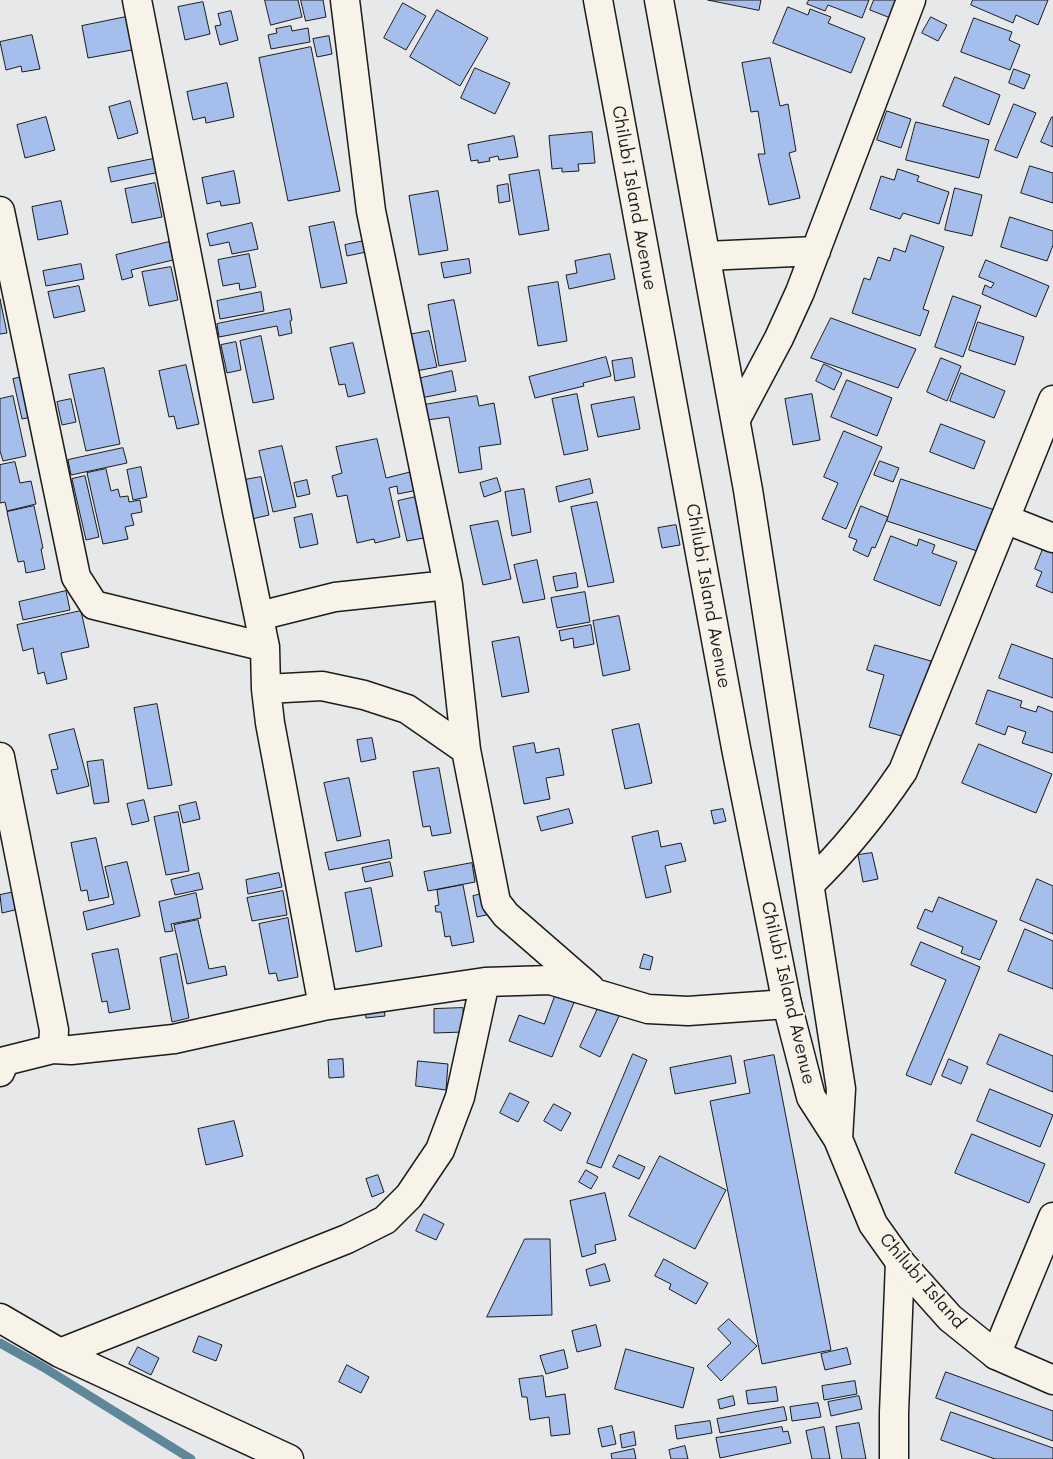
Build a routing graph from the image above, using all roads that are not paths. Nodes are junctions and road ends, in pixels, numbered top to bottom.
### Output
1 (137, 0) edge
2 (345, 0) edge
3 (598, 0) edge
4 (659, 0) edge
5 (911, 0) edge
6 (0, 211) edge
7 (816, 251) junction
8 (706, 256) junction
9 (1053, 400) edge
10 (736, 419) junction
11 (1005, 519) junction
12 (1053, 538) edge
13 (448, 585) junction
14 (259, 616) junction
15 (265, 647) junction
16 (266, 689) junction
17 (466, 750) junction
18 (0, 757) edge
19 (810, 884) junction
20 (485, 982) junction
21 (596, 993) junction
22 (787, 1004) junction
23 (323, 1006) junction
24 (53, 1049) junction
25 (0, 1072) edge
26 (838, 1139) junction
27 (1053, 1217) edge
28 (900, 1262) junction
29 (0, 1318) edge
30 (60, 1353) junction
31 (996, 1355) junction
32 (1053, 1380) edge
33 (289, 1459) edge
34 (894, 1459) edge

1 - 14 street
2 - 13 street
3 - 22 street, Chilubi Island Avenue
4 - 8 street, Chilubi Island Avenue
5 - 7 street
6 - 15 street
7 - 8 street
7 - 10 street
8 - 10 street, Chilubi Island Avenue
9 - 11 street
10 - 19 street, Chilubi Island Avenue
11 - 12 street
11 - 19 street
13 - 14 street
13 - 17 street
14 - 15 street
15 - 16 street
16 - 17 street
16 - 23 street
17 - 21 street
18 - 24 street
19 - 26 street, Chilubi Island Avenue
20 - 21 street
20 - 23 street
20 - 30 street
21 - 22 street
22 - 26 street, Chilubi Island Avenue
23 - 24 street
24 - 25 street
26 - 28 street, Chilubi Island
27 - 31 street
28 - 31 street, Chilubi Island
28 - 34 street
29 - 30 street
30 - 33 street
31 - 32 street, Chilubi Island

